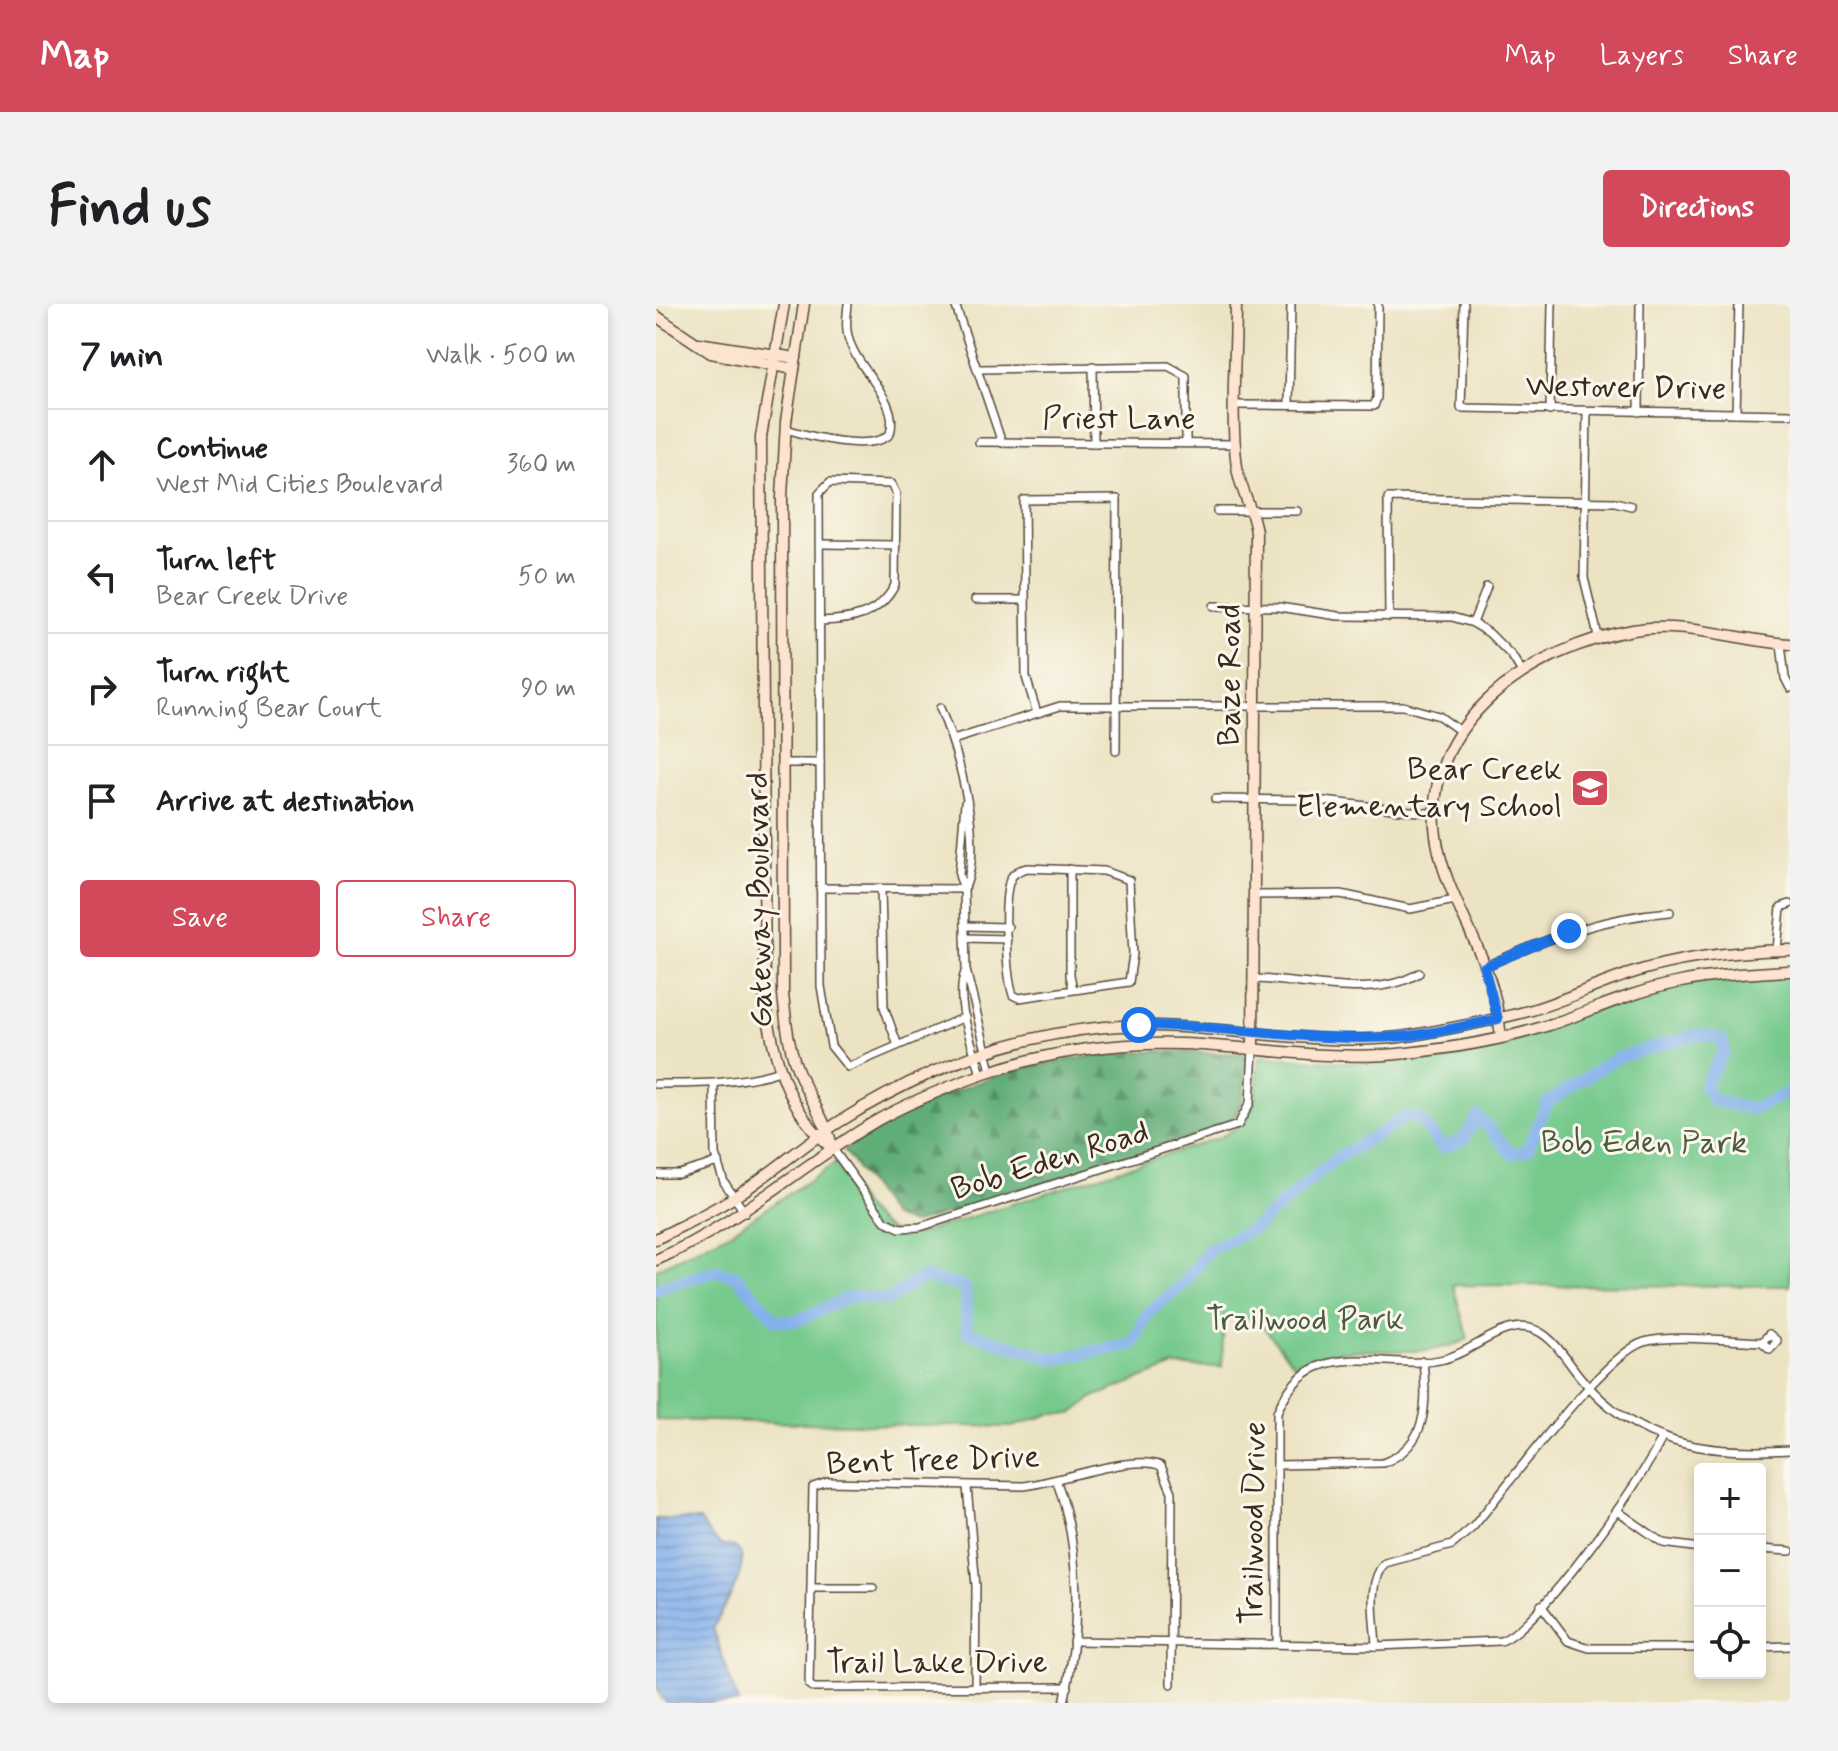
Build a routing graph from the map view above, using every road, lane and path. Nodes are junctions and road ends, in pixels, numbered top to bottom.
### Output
1 (784, 304) edge
2 (804, 304) edge
3 (848, 304) edge
4 (955, 304) edge
5 (1236, 304) edge
6 (1291, 304) edge
7 (1378, 304) edge
8 (1464, 304) edge
9 (1552, 304) edge
10 (1640, 304) edge
11 (1739, 304) edge
12 (656, 316) edge
13 (774, 360) junction
14 (795, 363) junction
15 (1093, 366) junction
16 (979, 369) junction
17 (1236, 405) junction
18 (1289, 405) junction
19 (1550, 411) junction
20 (1587, 411) junction
21 (1639, 412) junction
22 (1736, 413) junction
23 (1790, 414) edge
24 (786, 429) junction
25 (979, 442) dead end
26 (1002, 443) junction
27 (1094, 443) junction
28 (1186, 443) junction
29 (1236, 444) junction
30 (1586, 501) junction
31 (1631, 506) dead end
32 (1253, 510) junction
33 (1217, 511) dead end
34 (1297, 511) dead end
35 (820, 544) junction
36 (896, 545) junction
37 (1487, 587) dead end
38 (975, 600) dead end
39 (1025, 600) junction
40 (1214, 606) dead end
41 (1255, 606) junction
42 (1389, 617) junction
43 (820, 621) junction
44 (1473, 623) junction
45 (1599, 640) junction
46 (1786, 644) edge
47 (1522, 672) junction
48 (1790, 688) edge
49 (1119, 706) junction
50 (1256, 706) junction
51 (940, 708) dead end
52 (1037, 713) junction
53 (1460, 731) junction
54 (953, 740) junction
55 (1116, 751) dead end
56 (764, 763) junction
57 (782, 763) junction
58 (820, 763) junction
59 (1215, 799) dead end
60 (1257, 800) junction
61 (1436, 814) junction
62 (1070, 869) junction
63 (820, 888) junction
64 (881, 889) junction
65 (964, 889) junction
66 (1255, 895) junction
67 (1455, 900) junction
68 (1790, 904) edge
69 (1670, 912) dead end
70 (965, 926) junction
71 (1008, 927) junction
72 (965, 938) junction
73 (1007, 939) junction
74 (1777, 950) junction
75 (1790, 950) edge
76 (1484, 967) junction
77 (966, 970) junction
78 (1790, 971) edge
79 (1419, 973) dead end
80 (1255, 979) junction
81 (1073, 989) junction
82 (965, 1017) junction
83 (1498, 1019) junction
84 (1254, 1031) junction
85 (1501, 1037) junction
86 (897, 1043) junction
87 (1253, 1050) junction
88 (981, 1054) junction
89 (780, 1071) junction
90 (986, 1073) junction
91 (656, 1084) edge
92 (714, 1084) junction
93 (828, 1129) junction
94 (817, 1136) junction
95 (833, 1149) junction
96 (718, 1162) junction
97 (656, 1174) edge
98 (735, 1197) junction
99 (745, 1213) junction
100 (656, 1239) edge
101 (656, 1260) edge
102 (1762, 1342) dead end
103 (1423, 1361) junction
104 (1589, 1387) junction
105 (1662, 1438) junction
106 (1790, 1450) edge
107 (1277, 1465) junction
108 (1057, 1482) junction
109 (967, 1487) junction
110 (811, 1490) joint
111 (1619, 1512) junction
112 (1694, 1547) edge
113 (1766, 1549) edge
114 (1790, 1551) edge
115 (814, 1588) junction
116 (873, 1588) dead end
117 (1541, 1605) junction
118 (1073, 1641) junction
119 (1171, 1643) junction
120 (1277, 1644) junction
121 (1376, 1646) junction
122 (1790, 1646) edge
123 (1766, 1647) edge
124 (1694, 1648) edge
125 (1171, 1684) dead end
126 (975, 1687) junction
127 (1068, 1687) junction
128 (1064, 1703) edge

1 - 13 street, Gateway Boulevard
2 - 14 street, Gateway Boulevard
3 - 24 street
4 - 16 street
5 - 17 street, Baze Road
6 - 18 street
7 - 18 street
8 - 19 street, Westover Drive
9 - 19 street
10 - 21 street
11 - 22 street
12 - 13 street
13 - 14 street
13 - 56 street, Gateway Boulevard
14 - 24 street, Gateway Boulevard
15 - 16 street
15 - 27 street
15 - 28 street
16 - 26 street
17 - 18 street
17 - 29 street, Baze Road
19 - 20 street, Westover Drive
20 - 21 street, Westover Drive
20 - 30 street
21 - 22 street, Westover Drive
22 - 23 street, Westover Drive
24 - 57 street, Gateway Boulevard
25 - 26 street, Priest Lane
26 - 27 street, Priest Lane
27 - 28 street, Priest Lane
28 - 29 street, Priest Lane
29 - 32 street, Baze Road
30 - 31 street
30 - 42 street
30 - 45 street
32 - 33 street
32 - 34 street
32 - 41 street, Baze Road
35 - 36 street
35 - 36 street
35 - 43 street
36 - 43 street
37 - 44 street
38 - 39 street
39 - 49 street
39 - 52 street
40 - 41 street
41 - 42 street
41 - 50 street, Baze Road
42 - 44 street
43 - 58 street
44 - 47 street
45 - 46 street
45 - 47 street
46 - 48 street
47 - 53 street
49 - 50 street
49 - 52 street
49 - 55 street
50 - 53 street
50 - 60 street, Baze Road
51 - 54 street
52 - 54 street
53 - 61 street
54 - 65 street
56 - 57 street
56 - 89 street, Gateway Boulevard
57 - 58 street
57 - 93 street, Gateway Boulevard
58 - 63 street
59 - 60 street
60 - 61 street
60 - 66 street, Baze Road
61 - 67 street
62 - 71 street
62 - 81 street
62 - 81 street
63 - 64 street
63 - 86 street
64 - 65 street
64 - 86 street
65 - 70 street
66 - 67 street
66 - 80 street, Baze Road
67 - 76 street
68 - 74 street
69 - 76 street
70 - 71 street
70 - 72 street
71 - 73 street
72 - 73 street
72 - 77 street
73 - 81 street
74 - 75 street
74 - 83 street
76 - 83 street
77 - 82 street
77 - 88 street
78 - 85 street
79 - 80 street
80 - 84 street, Baze Road
82 - 86 street
82 - 88 street
83 - 84 street
83 - 85 street
84 - 87 street, Baze Road
84 - 88 street
85 - 87 street
87 - 90 street
87 - 95 street, Bob Eden Road
88 - 90 street
88 - 93 street
89 - 92 street
89 - 94 street, Gateway Boulevard
90 - 95 street
91 - 92 street
92 - 96 street
93 - 94 street
93 - 95 street, Gateway Boulevard
94 - 95 street, Gateway Boulevard
94 - 98 street
95 - 99 street
96 - 97 street
96 - 98 street
98 - 99 street
98 - 100 street
99 - 101 street
102 - 104 street
103 - 104 street, Trailwood Drive
103 - 107 street, Trailwood Drive
103 - 107 street
104 - 105 street, Trailwood Drive
104 - 121 street
105 - 106 street, Trailwood Drive
105 - 111 street
107 - 120 street, Trailwood Drive
108 - 109 street, Bent Tree Drive
108 - 118 street
108 - 119 street, Bent Tree Drive
109 - 110 street, Bent Tree Drive
109 - 126 street
110 - 115 street, Trail Lake Drive
111 - 112 street
111 - 117 street
113 - 114 street
115 - 116 street
115 - 126 street, Trail Lake Drive
117 - 121 street
117 - 124 street
118 - 119 street
118 - 127 street
119 - 120 street
119 - 125 street, Bent Tree Drive
120 - 121 street
122 - 123 street
126 - 127 street, Trail Lake Drive
127 - 128 street

